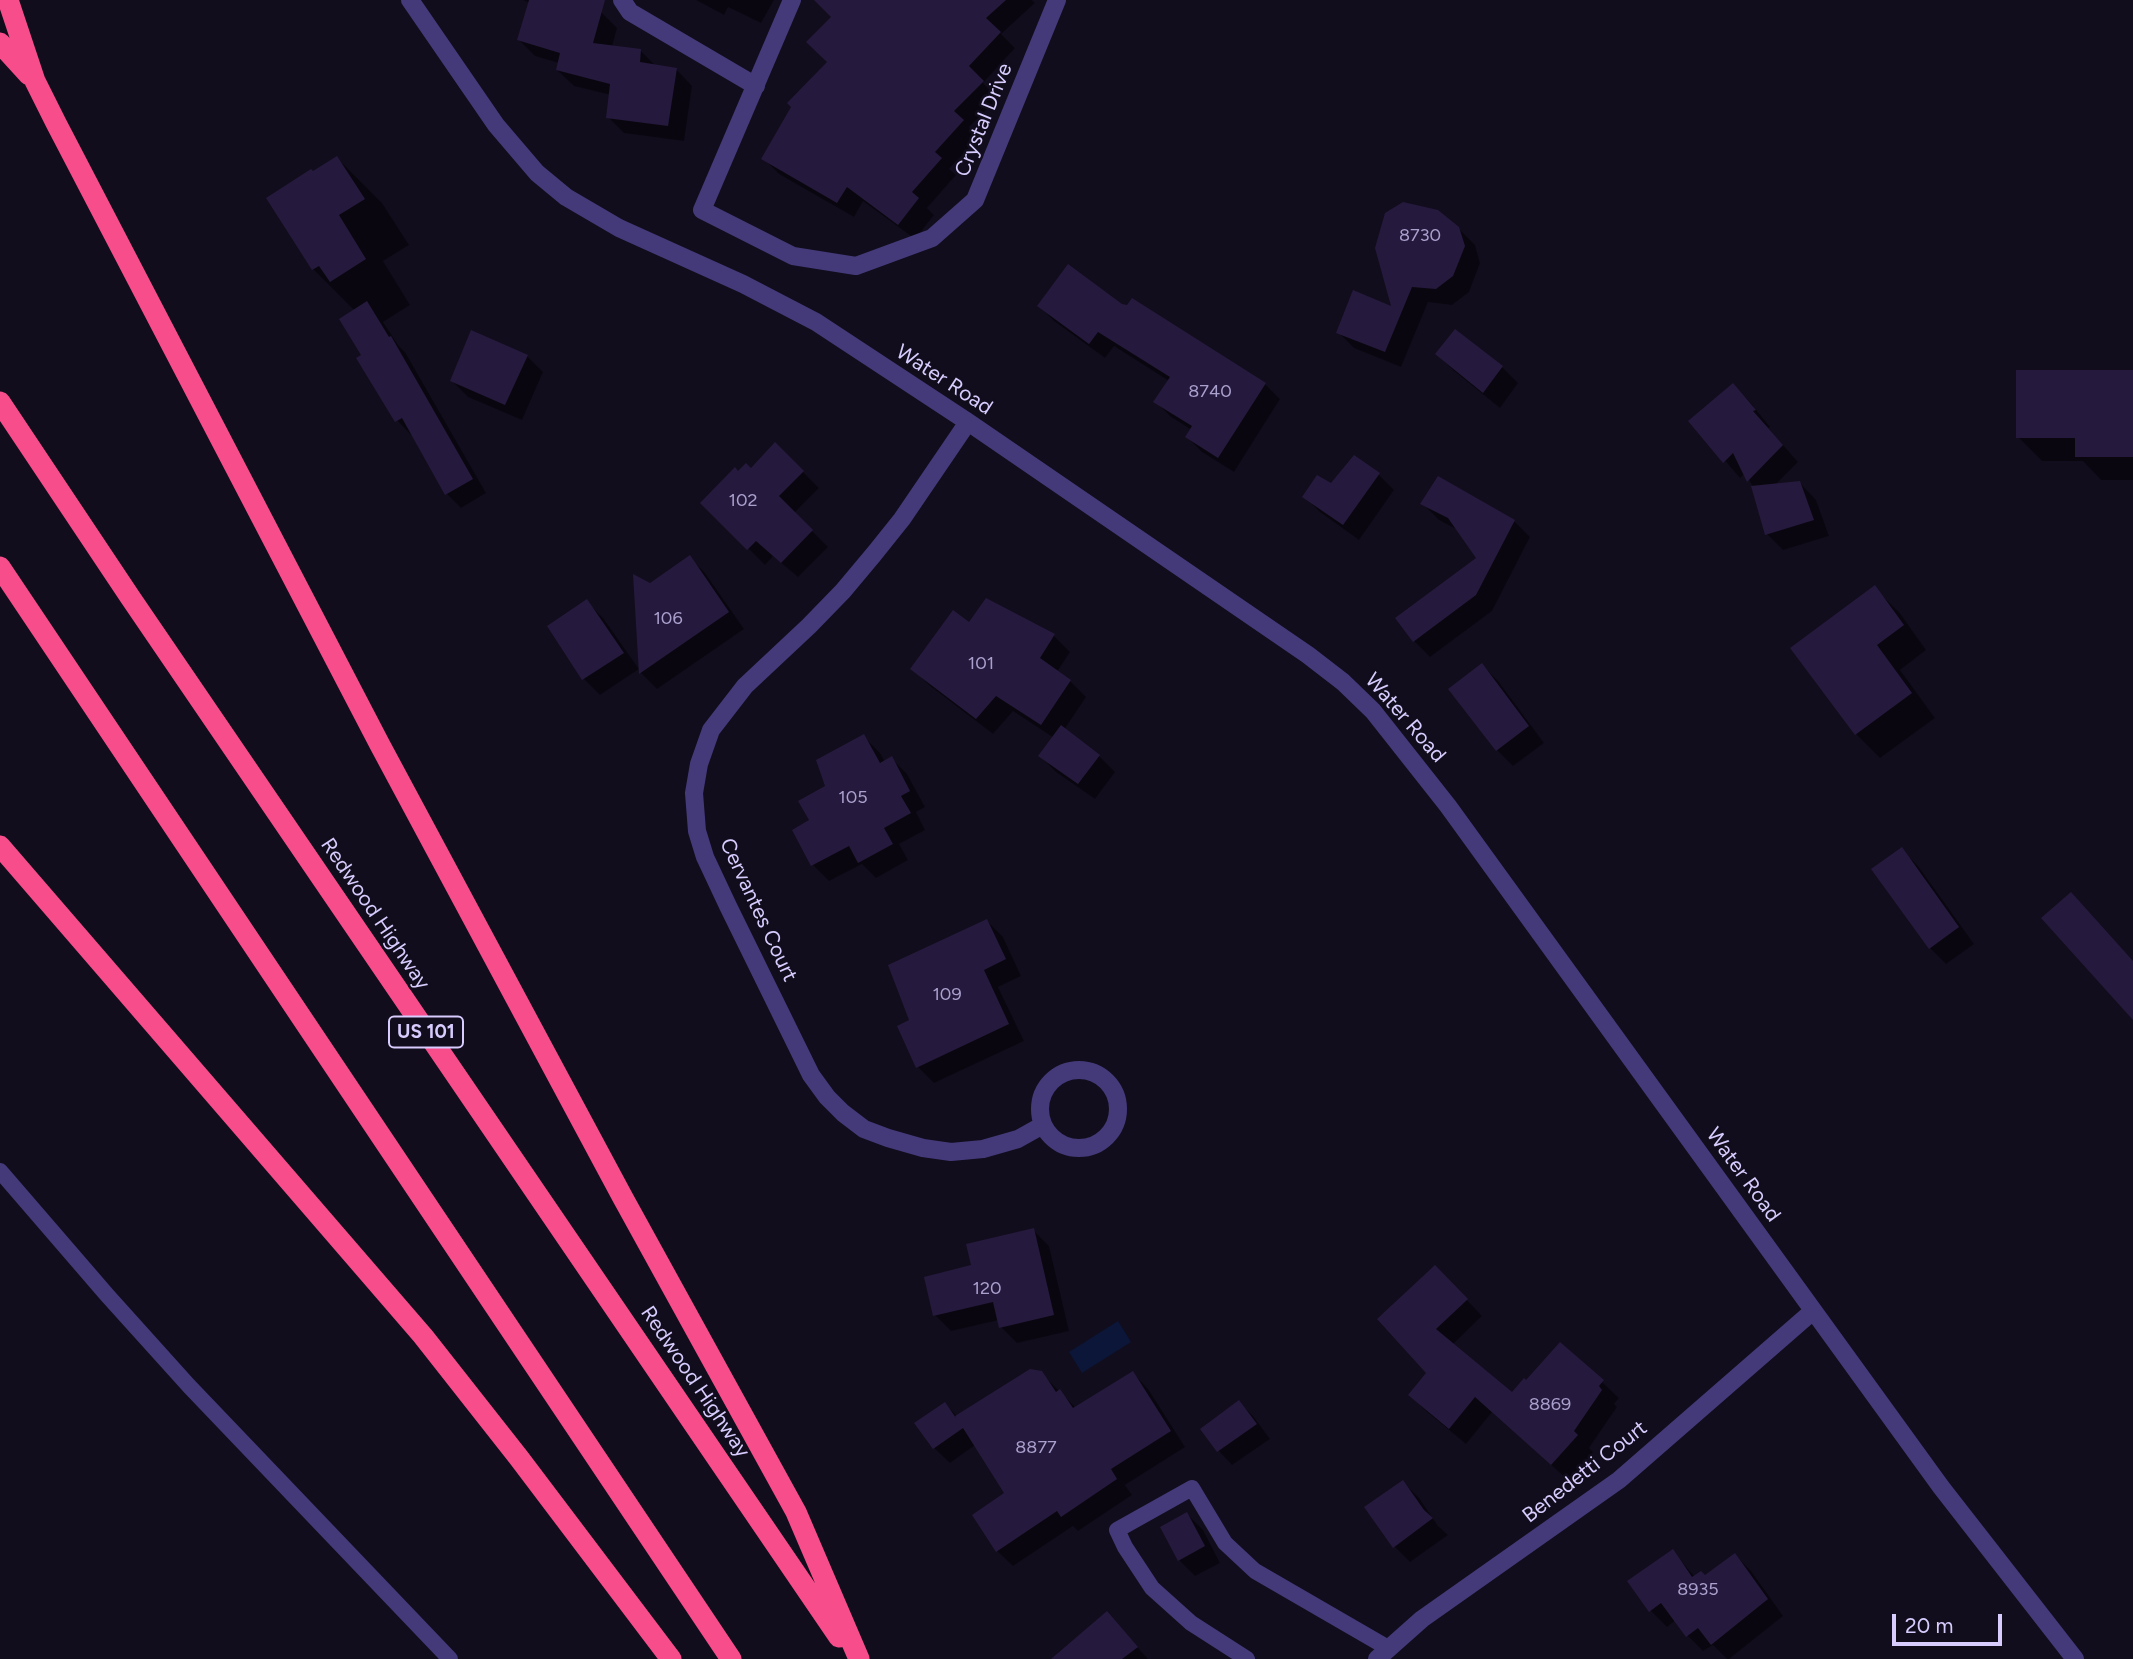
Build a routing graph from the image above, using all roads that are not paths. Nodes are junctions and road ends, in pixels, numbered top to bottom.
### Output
1 (8, 0) edge
2 (410, 0) edge
3 (622, 0) edge
4 (792, 0) edge
5 (1057, 0) edge
6 (0, 43) edge
7 (35, 82) junction
8 (757, 86) junction
9 (0, 402) edge
10 (968, 422) junction
11 (0, 567) edge
12 (0, 846) edge
13 (1043, 1125) junction
14 (0, 1171) edge
15 (1813, 1311) junction
16 (1382, 1653) edge
17 (450, 1659) edge
18 (671, 1659) edge
19 (731, 1659) edge
20 (857, 1659) edge
21 (1247, 1659) edge
22 (2075, 1659) edge

1 - 7 highway
2 - 10 street, Water Road
3 - 8 street
4 - 8 street
5 - 8 street, Crystal Drive
6 - 7 highway
7 - 20 highway
9 - 20 highway, Redwood Highway / US 101
10 - 13 street, Cervantes Court
10 - 15 street, Water Road
11 - 19 highway
12 - 18 highway
13 - 13 street
14 - 17 lane
15 - 16 street, Benedetti Court
15 - 22 street, Water Road
16 - 21 lane

